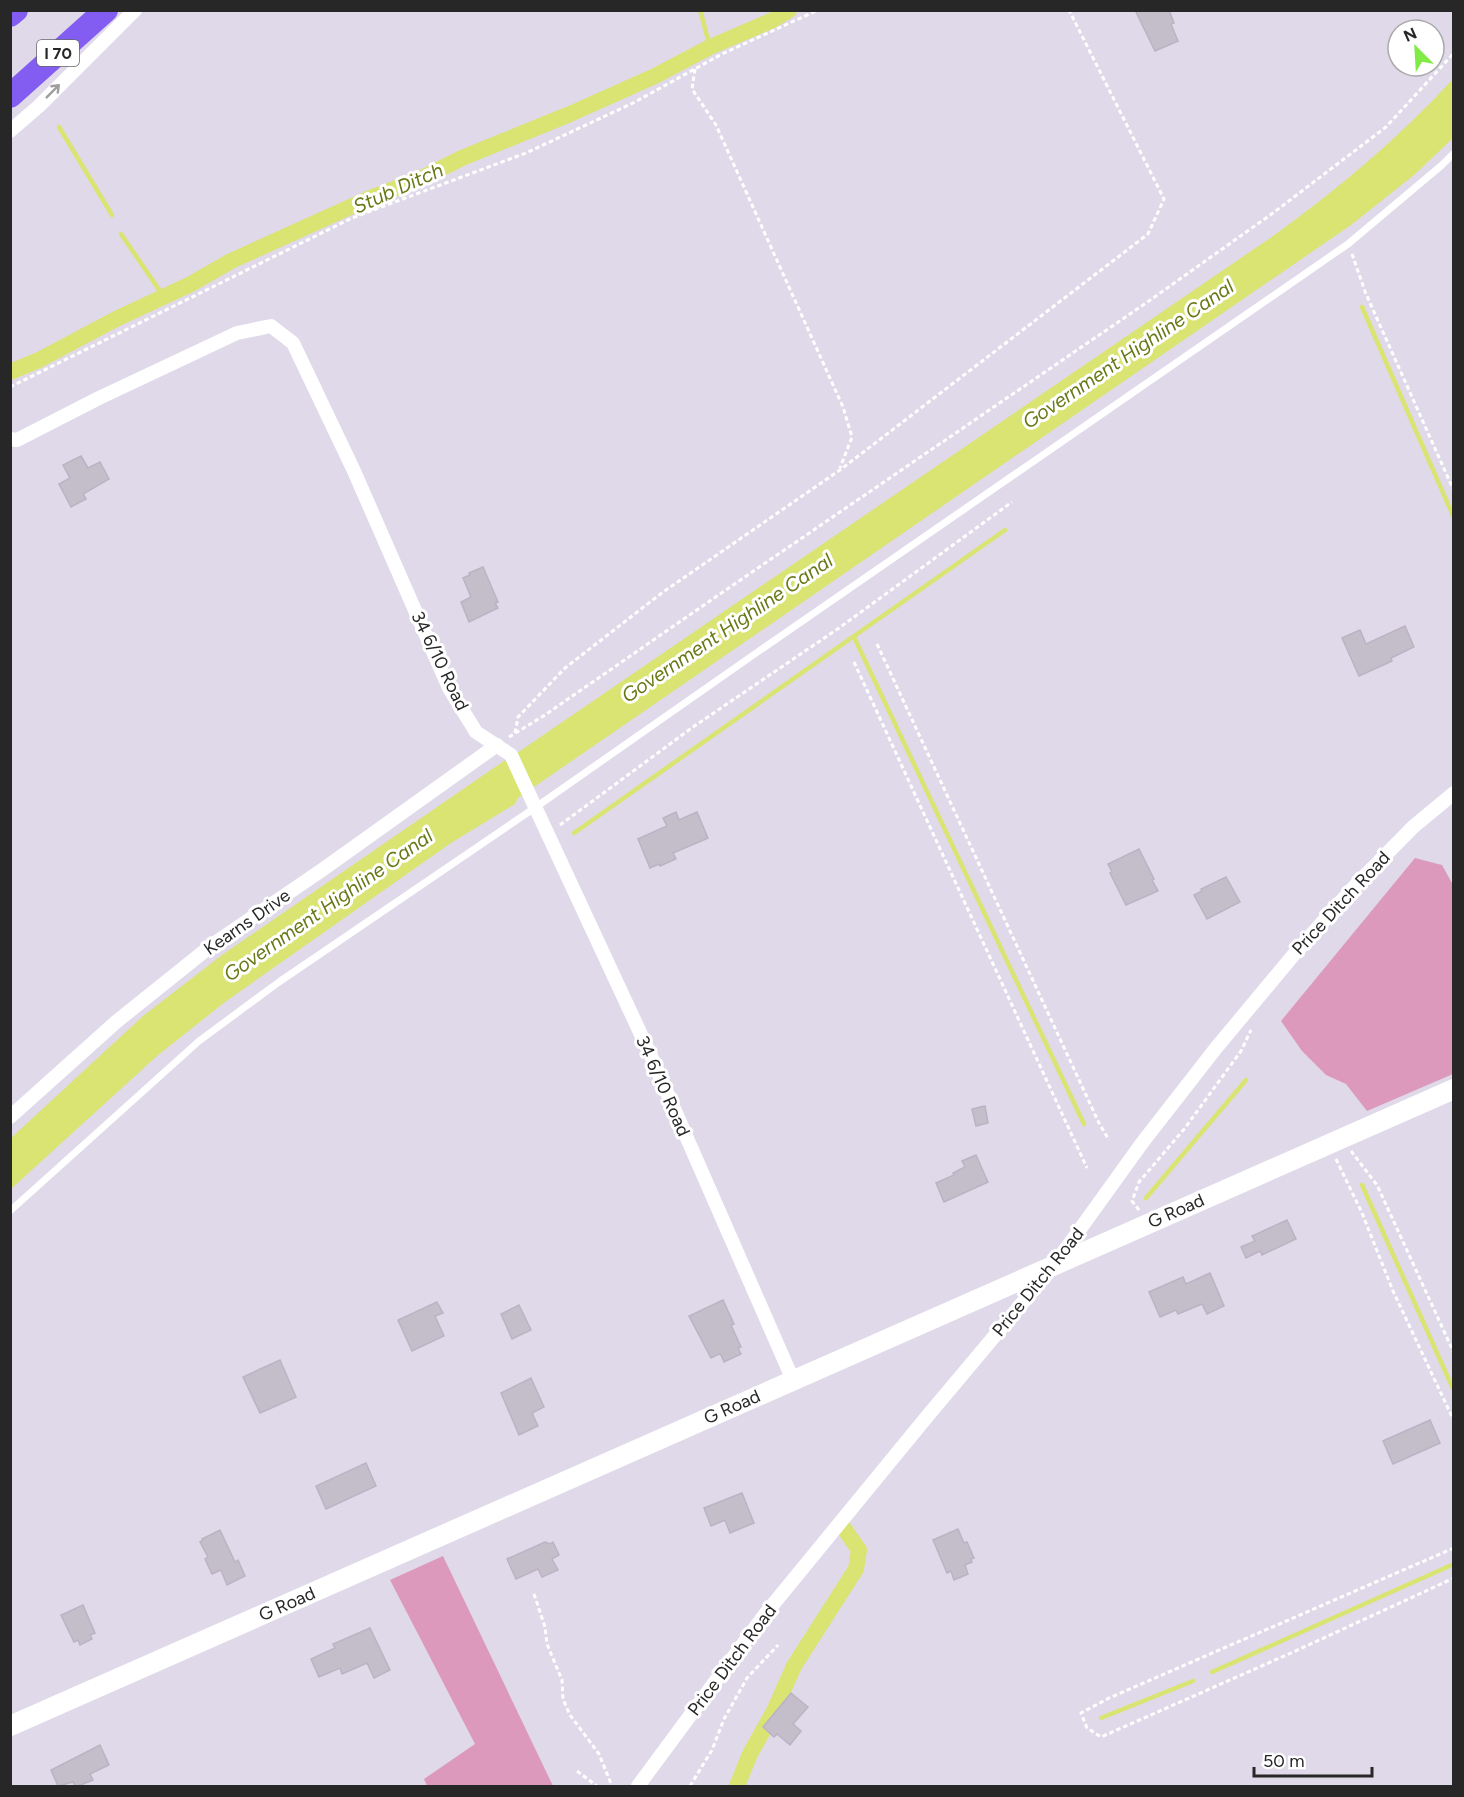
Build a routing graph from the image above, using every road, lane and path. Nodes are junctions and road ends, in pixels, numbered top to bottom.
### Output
1 (16, 10) edge
2 (106, 10) edge
3 (135, 10) edge
4 (818, 10) edge
5 (1069, 10) edge
6 (10, 15) edge
7 (1454, 53) edge
8 (696, 68) junction
9 (10, 96) edge
10 (10, 131) edge
11 (1454, 153) edge
12 (1348, 244) junction
13 (10, 387) edge
14 (10, 439) edge
15 (840, 470) junction
16 (1454, 491) edge
17 (1012, 502) dead end
18 (877, 644) dead end
19 (854, 662) dead end
20 (515, 734) junction
21 (497, 745) junction
22 (1454, 793) edge
23 (536, 807) junction
24 (548, 834) junction
25 (1259, 996) junction
26 (1454, 1089) edge
27 (10, 1117) edge
28 (1109, 1140) dead end
29 (1335, 1141) junction
30 (1087, 1168) dead end
31 (10, 1211) edge
32 (1150, 1222) junction
33 (1055, 1264) junction
34 (1454, 1353) edge
35 (793, 1380) junction
36 (1454, 1421) edge
37 (1454, 1548) edge
38 (1454, 1578) edge
39 (534, 1594) dead end
40 (778, 1645) dead end
41 (10, 1726) edge
42 (577, 1770) dead end
43 (597, 1786) edge
44 (612, 1786) edge
45 (638, 1786) edge
46 (690, 1786) edge

1 - 6 highway
2 - 9 highway, I 70
10 -> 3 street
4 - 8 path
5 - 15 path
7 - 20 path
8 - 13 path
8 - 15 path
11 - 12 lane
12 - 16 path
12 - 23 lane
14 - 21 street, 34 6/10 Road
15 - 20 path
17 - 24 path
18 - 28 path
19 - 30 path
20 - 21 path
21 - 23 street, 34 6/10 Road
21 - 27 street, Kearns Drive
22 - 25 street, Price Ditch Road
23 - 24 street, 34 6/10 Road
23 - 31 lane
24 - 35 street, 34 6/10 Road
25 - 32 path
25 - 33 street, Price Ditch Road
26 - 29 street, G Road
29 - 32 street, G Road
29 - 34 path
29 - 36 path
32 - 33 street, G Road
33 - 35 street, G Road
33 - 45 street, Price Ditch Road
35 - 41 street, G Road
37 - 38 path
39 - 44 path
40 - 46 path
42 - 43 path

